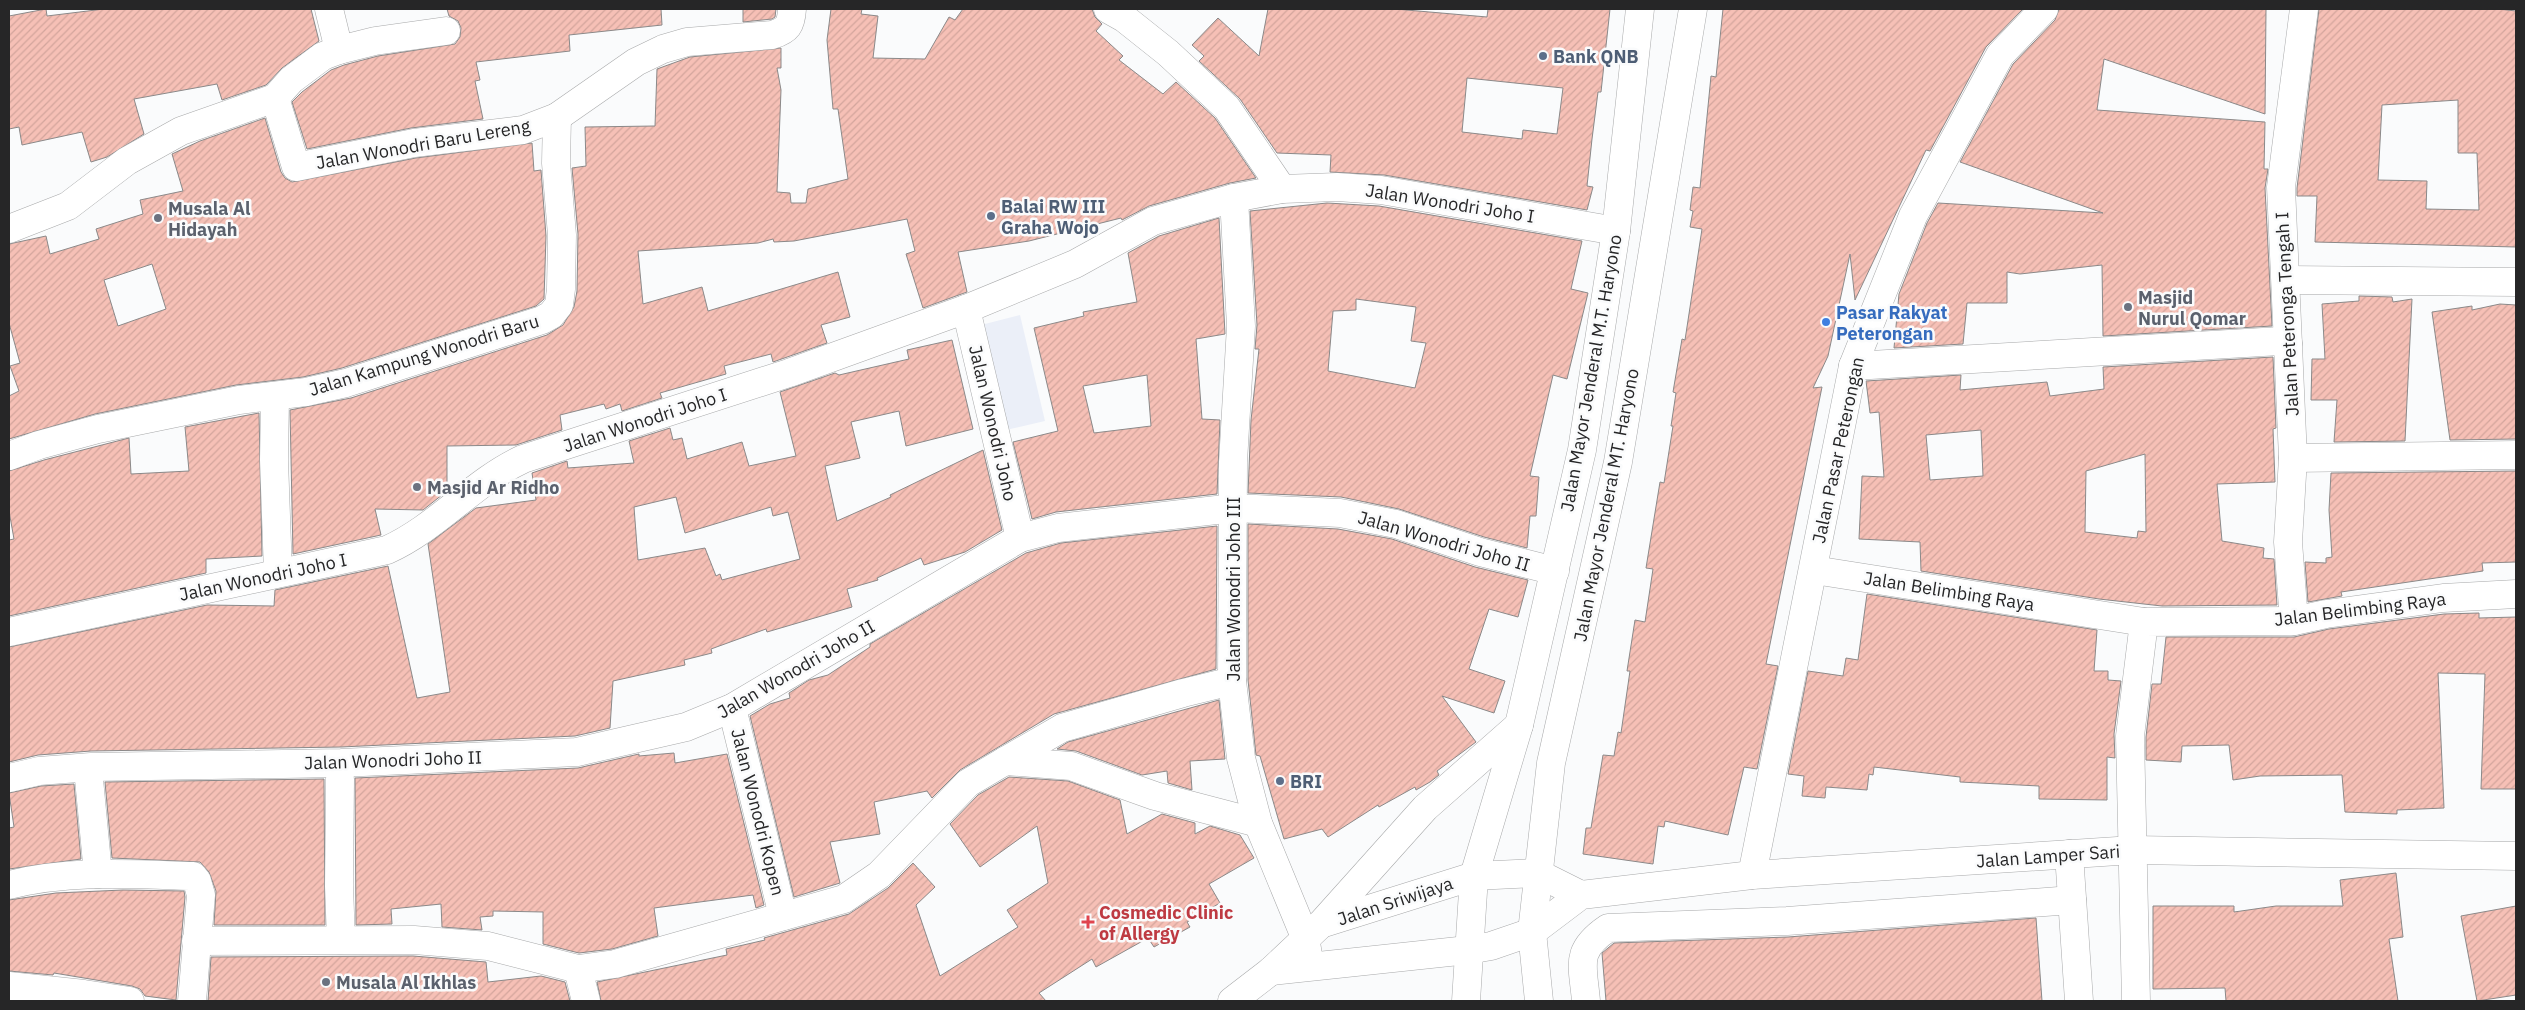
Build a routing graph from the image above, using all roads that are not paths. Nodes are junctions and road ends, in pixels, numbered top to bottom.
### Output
1 (329, 9) edge
2 (792, 9) edge
3 (1108, 9) edge
4 (1640, 9) edge
5 (1693, 9) edge
6 (2044, 9) edge
7 (2304, 9) edge
8 (446, 31) dead end
9 (339, 50) junction
10 (275, 98) junction
11 (556, 117) junction
12 (1282, 189) junction
13 (1234, 198) junction
14 (9, 230) edge
15 (1616, 231) junction
16 (2286, 280) junction
17 (2516, 282) edge
18 (966, 309) junction
19 (2288, 343) junction
20 (1853, 366) junction
21 (275, 396) junction
22 (2516, 455) edge
23 (9, 456) edge
24 (2293, 458) junction
25 (1234, 508) junction
26 (1020, 538) junction
27 (1814, 570) junction
28 (1555, 571) junction
29 (278, 572) junction
30 (2516, 594) edge
31 (2294, 621) junction
32 (2144, 622) junction
33 (9, 632) edge
34 (1232, 682) junction
35 (732, 708) junction
36 (1519, 725) junction
37 (1004, 761) junction
38 (9, 778) edge
39 (89, 779) dead end
40 (340, 779) dead end
41 (1258, 823) junction
42 (2133, 850) junction
43 (2068, 854) junction
44 (2516, 856) edge
45 (1537, 873) junction
46 (98, 874) junction
47 (1752, 875) junction
48 (1474, 876) junction
49 (9, 885) edge
50 (1581, 896) junction
51 (2072, 900) junction
52 (783, 916) junction
53 (1313, 930) junction
54 (1532, 932) junction
55 (341, 940) junction
56 (196, 941) junction
57 (1468, 950) junction
58 (1310, 967) junction
59 (578, 969) junction
60 (1271, 971) junction
61 (9, 986) edge
62 (130, 1001) edge
63 (192, 1001) edge
64 (586, 1001) edge
65 (1232, 1001) edge
66 (1466, 1001) edge
67 (1539, 1001) edge
68 (1586, 1001) edge
69 (2079, 1001) edge
70 (2136, 1001) edge

1 - 9 main road
2 - 11 main road, Jalan Wonodri Baru Lereng
3 - 12 main road
4 - 15 main road, Jalan Mayor Jenderal M.T. Haryono
5 - 45 main road, Jalan Mayor Jenderal MT. Haryono
6 - 20 main road, Jalan Pasar Peterongan
7 - 16 main road, Jalan Peteronga Tengah I
8 - 9 main road
9 - 10 main road
10 - 11 main road, Jalan Wonodri Baru Lereng
10 - 14 main road
11 - 21 main road, Jalan Kampung Wonodri Baru
12 - 13 main road, Jalan Wonodri Joho I
12 - 15 main road, Jalan Wonodri Joho I
13 - 18 main road, Jalan Wonodri Joho I
13 - 25 main road, Jalan Wonodri Joho III
15 - 28 main road, Jalan Mayor Jenderal M.T. Haryono
16 - 17 main road
16 - 19 main road, Jalan Peteronga Tengah I
18 - 26 main road, Jalan Wonodri Joho
18 - 29 main road, Jalan Wonodri Joho I
19 - 20 main road
19 - 24 main road, Jalan Peteronga Tengah I
20 - 27 main road, Jalan Pasar Peterongan
21 - 23 main road, Jalan Kampung Wonodri Baru
21 - 29 main road
22 - 24 main road
24 - 31 main road, Jalan Peteronga Tengah I
25 - 26 main road, Jalan Wonodri Joho II
25 - 28 main road, Jalan Wonodri Joho II
25 - 34 main road, Jalan Wonodri Joho III
26 - 35 main road, Jalan Wonodri Joho II
27 - 32 main road, Jalan Belimbing Raya
27 - 47 main road, Jalan Pasar Peterongan
28 - 36 main road, Jalan Mayor Jenderal M.T. Haryono
29 - 33 main road, Jalan Wonodri Joho I
30 - 31 main road, Jalan Belimbing Raya
31 - 32 main road, Jalan Belimbing Raya
32 - 42 main road
34 - 37 main road, Jalan Wonodri Kopen
34 - 41 main road, Jalan Wonodri Joho III
35 - 38 main road, Jalan Wonodri Joho II
35 - 52 main road, Jalan Wonodri Kopen
36 - 48 main road, Jalan Mayor Jenderal M.T. Haryono
36 - 53 main road
37 - 41 main road
37 - 52 main road, Jalan Wonodri Kopen
39 - 46 main road
40 - 55 main road
41 - 53 main road, Jalan Wonodri Joho III
42 - 43 main road, Jalan Lamper Sari
42 - 44 main road, Jalan Lamper Sari
42 - 70 main road
43 - 47 main road, Jalan Lamper Sari
43 - 51 main road
45 - 48 main road, Jalan Sriwijaya
45 - 50 main road
45 - 54 main road, Jalan Mayor Jenderal MT. Haryono
46 - 49 main road
46 - 56 main road
47 - 50 main road, Jalan Lamper Sari
48 - 53 main road, Jalan Sriwijaya
48 - 57 main road
50 - 54 main road, Jalan Lamper Sari
51 - 68 main road
51 - 69 main road
52 - 59 main road, Jalan Wonodri Kopen
53 - 58 main road, Jalan Wonodri Joho III
53 - 60 main road, Jalan Sriwijaya
54 - 57 main road
54 - 67 main road, Jalan Mayor Jenderal MT. Haryono
55 - 56 main road, Jalan Wonodri Kopen
55 - 59 main road, Jalan Wonodri Kopen
56 - 63 main road
57 - 58 main road
57 - 66 main road
58 - 60 main road
59 - 64 main road
60 - 65 main road, Jalan Sriwijaya
61 - 62 main road

